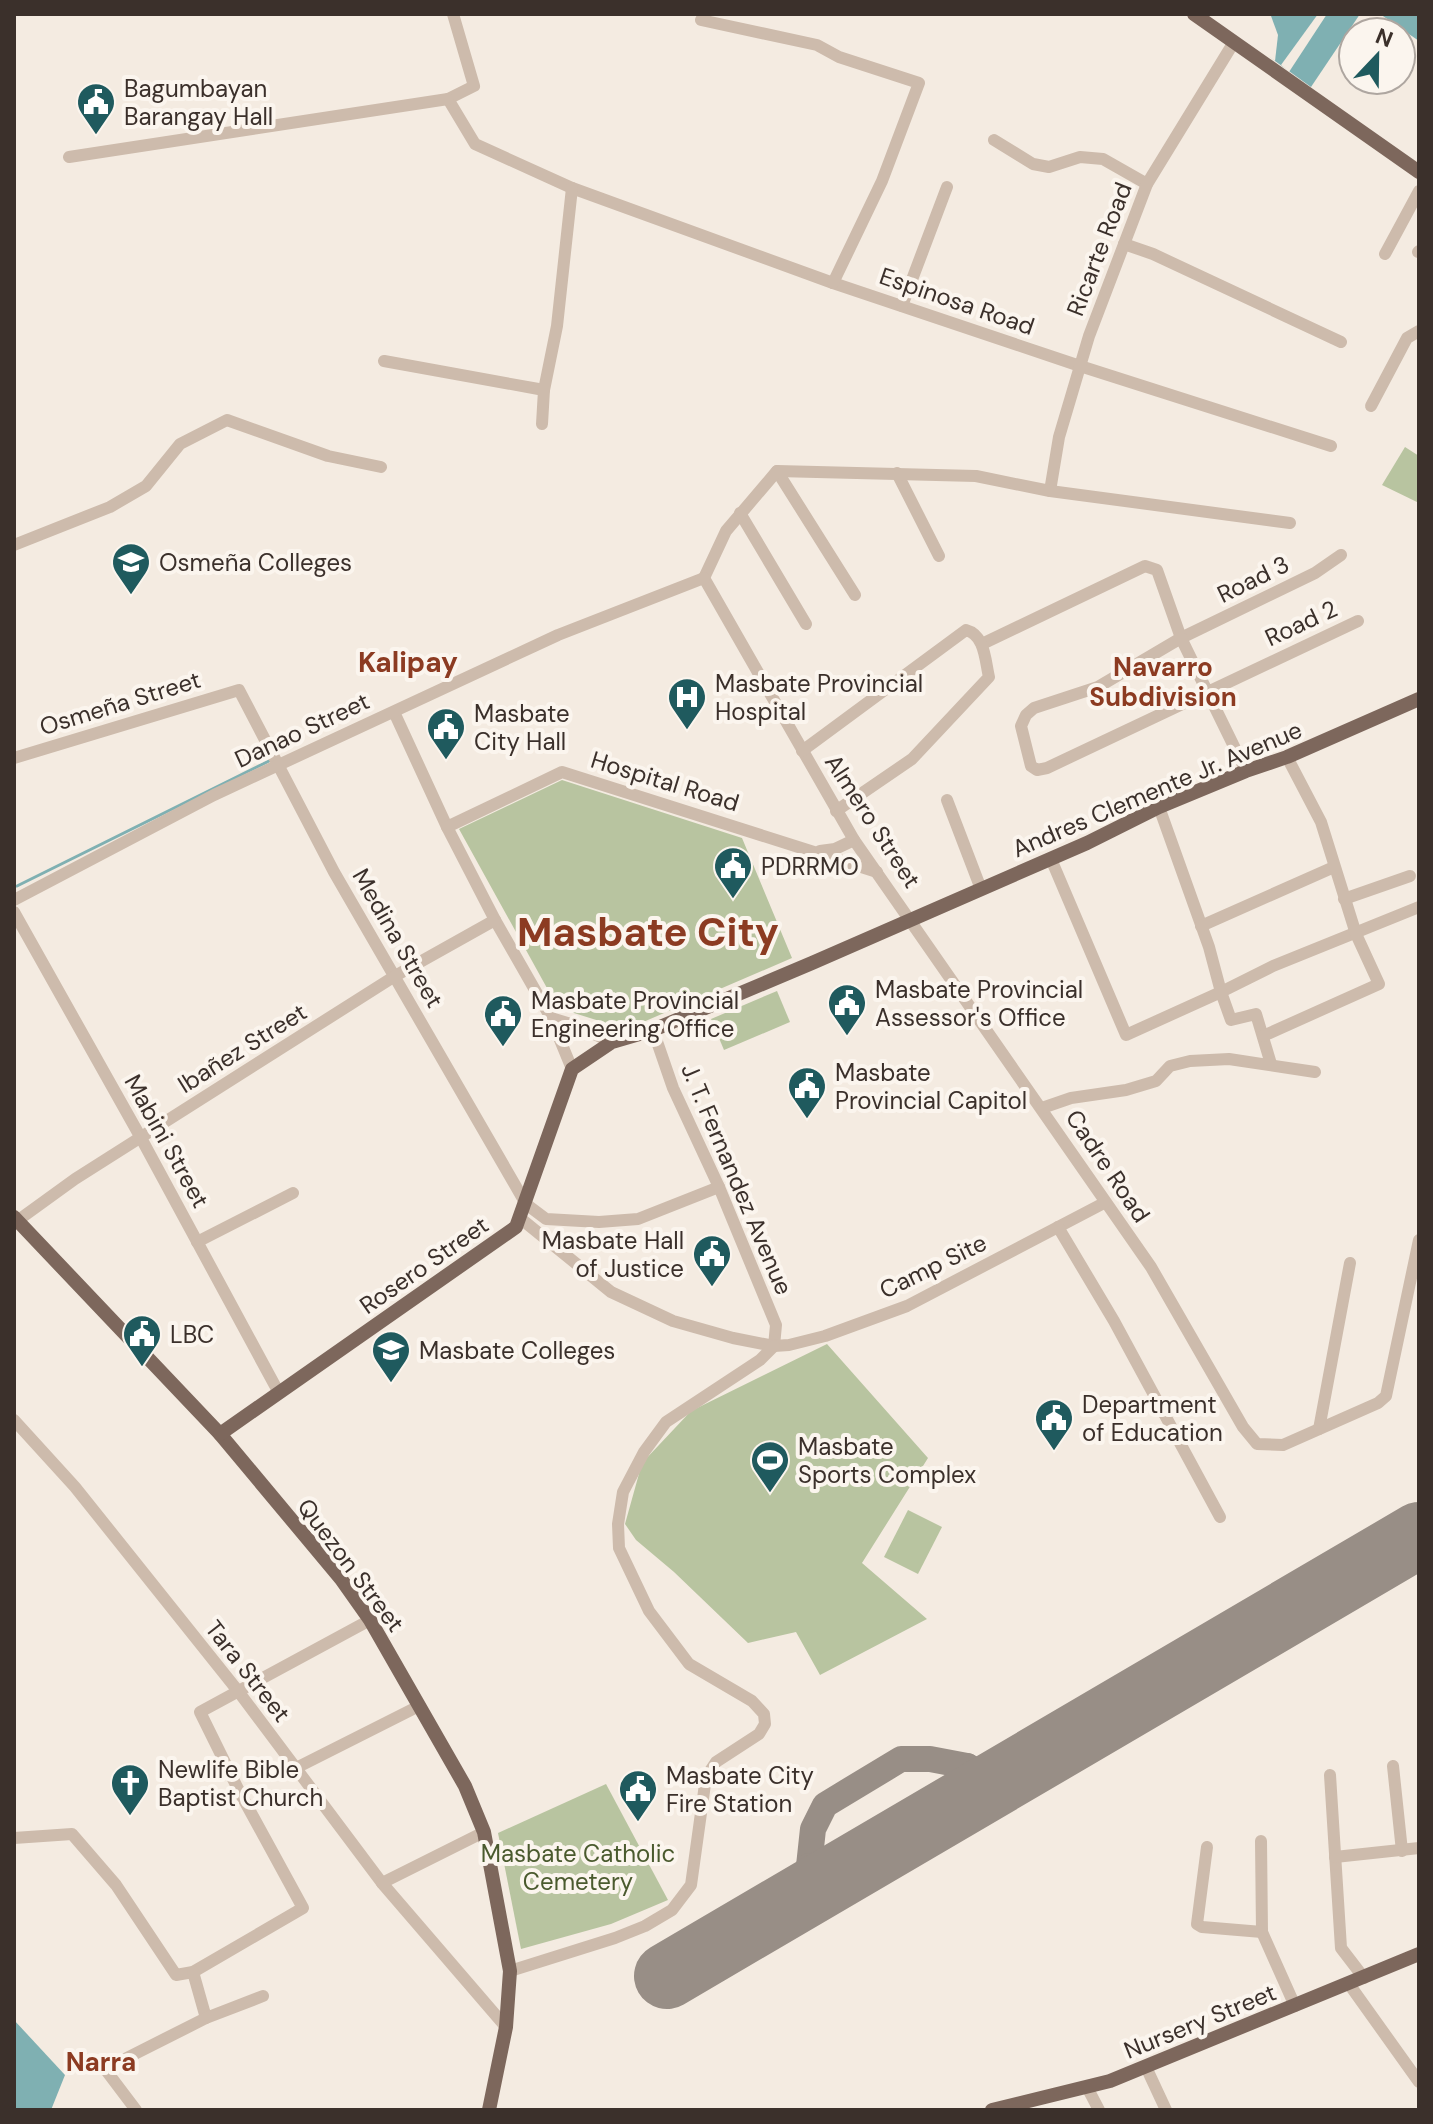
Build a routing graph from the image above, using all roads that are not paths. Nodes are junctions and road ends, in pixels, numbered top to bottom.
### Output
1 (453, 14) edge
2 (1194, 14) edge
3 (701, 20) dead end
4 (1234, 42) junction
5 (448, 99) junction
6 (994, 140) dead end
7 (69, 157) dead end
8 (1419, 172) edge
9 (1147, 184) junction
10 (947, 187) dead end
11 (572, 188) junction
12 (1419, 191) edge
13 (1124, 244) junction
14 (1385, 254) dead end
15 (833, 283) junction
16 (902, 306) junction
17 (1419, 331) edge
18 (1341, 342) dead end
19 (384, 361) dead end
20 (1080, 366) junction
21 (544, 390) junction
22 (1371, 406) dead end
23 (542, 424) dead end
24 (1331, 446) dead end
25 (381, 467) dead end
26 (777, 471) junction
27 (897, 473) junction
28 (1050, 491) junction
29 (740, 513) junction
30 (1290, 523) dead end
31 (14, 545) edge
32 (1341, 555) dead end
33 (939, 556) dead end
34 (704, 578) junction
35 (855, 595) dead end
36 (1358, 621) dead end
37 (806, 624) dead end
38 (1181, 638) junction
39 (982, 644) junction
40 (239, 690) joint
41 (1207, 691) junction
42 (1419, 699) edge
43 (394, 712) junction
44 (802, 751) junction
45 (14, 757) edge
46 (1287, 757) junction
47 (279, 766) junction
48 (1047, 768) joint
49 (1246, 771) junction
50 (947, 800) dead end
51 (1159, 807) junction
52 (836, 811) junction
53 (447, 827) junction
54 (854, 840) junction
55 (813, 852) junction
56 (1051, 859) junction
57 (1334, 867) junction
58 (877, 872) junction
59 (1410, 876) dead end
60 (981, 889) junction
61 (1344, 899) junction
62 (14, 900) edge
63 (1419, 907) edge
64 (14, 912) edge
65 (911, 919) junction
66 (495, 920) junction
67 (1201, 926) junction
68 (1356, 934) junction
69 (395, 976) junction
70 (1221, 992) junction
71 (551, 1018) junction
72 (653, 1030) junction
73 (1263, 1036) junction
74 (612, 1042) junction
75 (1271, 1064) junction
76 (572, 1069) junction
77 (1315, 1072) dead end
78 (1042, 1108) junction
79 (141, 1138) junction
80 (719, 1187) junction
81 (293, 1193) dead end
82 (1104, 1203) junction
83 (523, 1211) junction
84 (16, 1219) edge
85 (546, 1219) junction
86 (1058, 1227) junction
87 (535, 1231) junction
88 (1418, 1240) edge
89 (197, 1242) junction
90 (1350, 1263) dead end
91 (774, 1346) junction
92 (279, 1393) junction
93 (14, 1420) edge
94 (1319, 1429) junction
95 (220, 1434) junction
96 (1220, 1517) dead end
97 (370, 1620) junction
98 (238, 1691) junction
99 (419, 1706) junction
100 (1393, 1766) dead end
101 (296, 1768) junction
102 (1330, 1775) dead end
103 (484, 1832) junction
104 (14, 1838) edge
105 (1261, 1841) dead end
106 (1207, 1847) dead end
107 (1419, 1848) edge
108 (1402, 1851) junction
109 (1335, 1857) junction
110 (382, 1883) junction
111 (1262, 1932) junction
112 (1417, 1959) edge
113 (510, 1971) junction
114 (193, 1972) junction
115 (1364, 1978) junction
116 (1349, 1984) junction
117 (263, 1996) dead end
118 (1295, 2006) junction
119 (206, 2018) junction
120 (506, 2027) junction
121 (1146, 2067) junction
122 (1419, 2082) edge
123 (1087, 2087) junction
124 (1023, 2106) edge
125 (136, 2110) edge
126 (489, 2110) edge
127 (992, 2110) edge
128 (1099, 2110) edge
129 (1166, 2110) edge

1 - 5 street
2 - 4 main road
3 - 15 street
4 - 8 main road
4 - 9 street, Ricarte Road
5 - 7 street
5 - 11 street, Espinosa Road
6 - 9 street
9 - 13 street, Ricarte Road
10 - 16 street
11 - 15 street, Espinosa Road
11 - 21 street
12 - 14 street
13 - 18 street
13 - 20 street, Ricarte Road
15 - 16 street, Espinosa Road
16 - 20 street, Espinosa Road
17 - 22 street
19 - 21 street
20 - 24 street, Espinosa Road
20 - 28 street, Ricarte Road
21 - 23 street
25 - 31 street
26 - 27 street
26 - 29 street
26 - 35 street
27 - 28 street
27 - 33 street
28 - 30 street
29 - 34 street
29 - 37 street
32 - 38 street, Road 3
34 - 43 street, Danao Street
34 - 44 street, Almero Street
36 - 41 street, Road 2
38 - 39 street
38 - 41 street
38 - 48 street, Road 3
39 - 44 street
39 - 52 street
40 - 45 street, Osmeña Street
40 - 47 street, Medina Street
41 - 48 street, Road 2
41 - 49 street
42 - 46 main road, Andres Clemente Jr. Avenue
43 - 47 street, Danao Street
43 - 53 street
44 - 52 street, Almero Street
46 - 49 main road, Andres Clemente Jr. Avenue
46 - 57 street
47 - 62 street, Danao Street
47 - 69 street, Medina Street
49 - 51 main road, Andres Clemente Jr. Avenue
50 - 60 street
51 - 56 main road, Andres Clemente Jr. Avenue
51 - 67 street
52 - 54 street, Almero Street
53 - 55 street, Hospital Road
53 - 66 street
54 - 55 street
54 - 58 street, Almero Street
55 - 58 street, Hospital Road
56 - 60 main road, Andres Clemente Jr. Avenue
56 - 70 street
57 - 61 street
57 - 67 street
58 - 65 street, Almero Street
59 - 61 street
60 - 65 main road, Andres Clemente Jr. Avenue
61 - 68 street
63 - 68 street
64 - 79 street, Mabini Street
65 - 72 main road, Andres Clemente Jr. Avenue
65 - 78 street, Cadre Road
66 - 69 street, Ibañez Street
66 - 71 street
67 - 70 street
68 - 70 street
68 - 73 street
69 - 79 street, Ibañez Street
69 - 83 street, Medina Street
70 - 73 street
71 - 74 street
71 - 76 street
72 - 74 main road, Andres Clemente Jr. Avenue
72 - 80 street, J. T. Fernandez Avenue
73 - 75 street
74 - 76 main road, Andres Clemente Jr. Avenue
75 - 77 street
75 - 78 street
76 - 83 main road, Rosero Street
78 - 82 street, Cadre Road
79 - 84 street, Ibañez Street
79 - 89 street, Mabini Street
80 - 85 street
80 - 91 street, J. T. Fernandez Avenue
81 - 89 street
82 - 86 street, Camp Site
82 - 94 street, Cadre Road
83 - 85 street
83 - 87 street
83 - 92 main road, Rosero Street
84 - 95 main road, Quezon Street
85 - 87 street
86 - 91 street, Camp Site
86 - 96 street
87 - 91 street
88 - 94 street
89 - 92 street, Mabini Street
90 - 94 street
91 - 113 street
92 - 95 main road, Rosero Street
93 - 98 street, Tara Street
95 - 97 main road, Quezon Street
97 - 98 street
97 - 99 main road, Quezon Street
98 - 101 street, Tara Street
98 - 114 street
99 - 101 street
99 - 103 main road, Quezon Street
100 - 108 street
101 - 110 street, Tara Street
102 - 109 street
103 - 110 street
103 - 113 main road, Quezon Street
104 - 114 street
105 - 111 street
106 - 111 street
107 - 108 street
108 - 109 street
109 - 115 street
110 - 120 street, Tara Street
111 - 118 street
112 - 115 main road, Nursery Street
113 - 120 main road, Quezon Street
114 - 119 street
115 - 116 main road, Nursery Street
116 - 118 main road, Nursery Street
116 - 122 street
117 - 119 street
118 - 121 main road, Nursery Street
119 - 125 street
120 - 126 main road, Quezon Street
121 - 123 main road, Nursery Street
121 - 129 street
123 - 124 main road, Nursery Street
123 - 128 street
124 - 127 main road, Nursery Street

